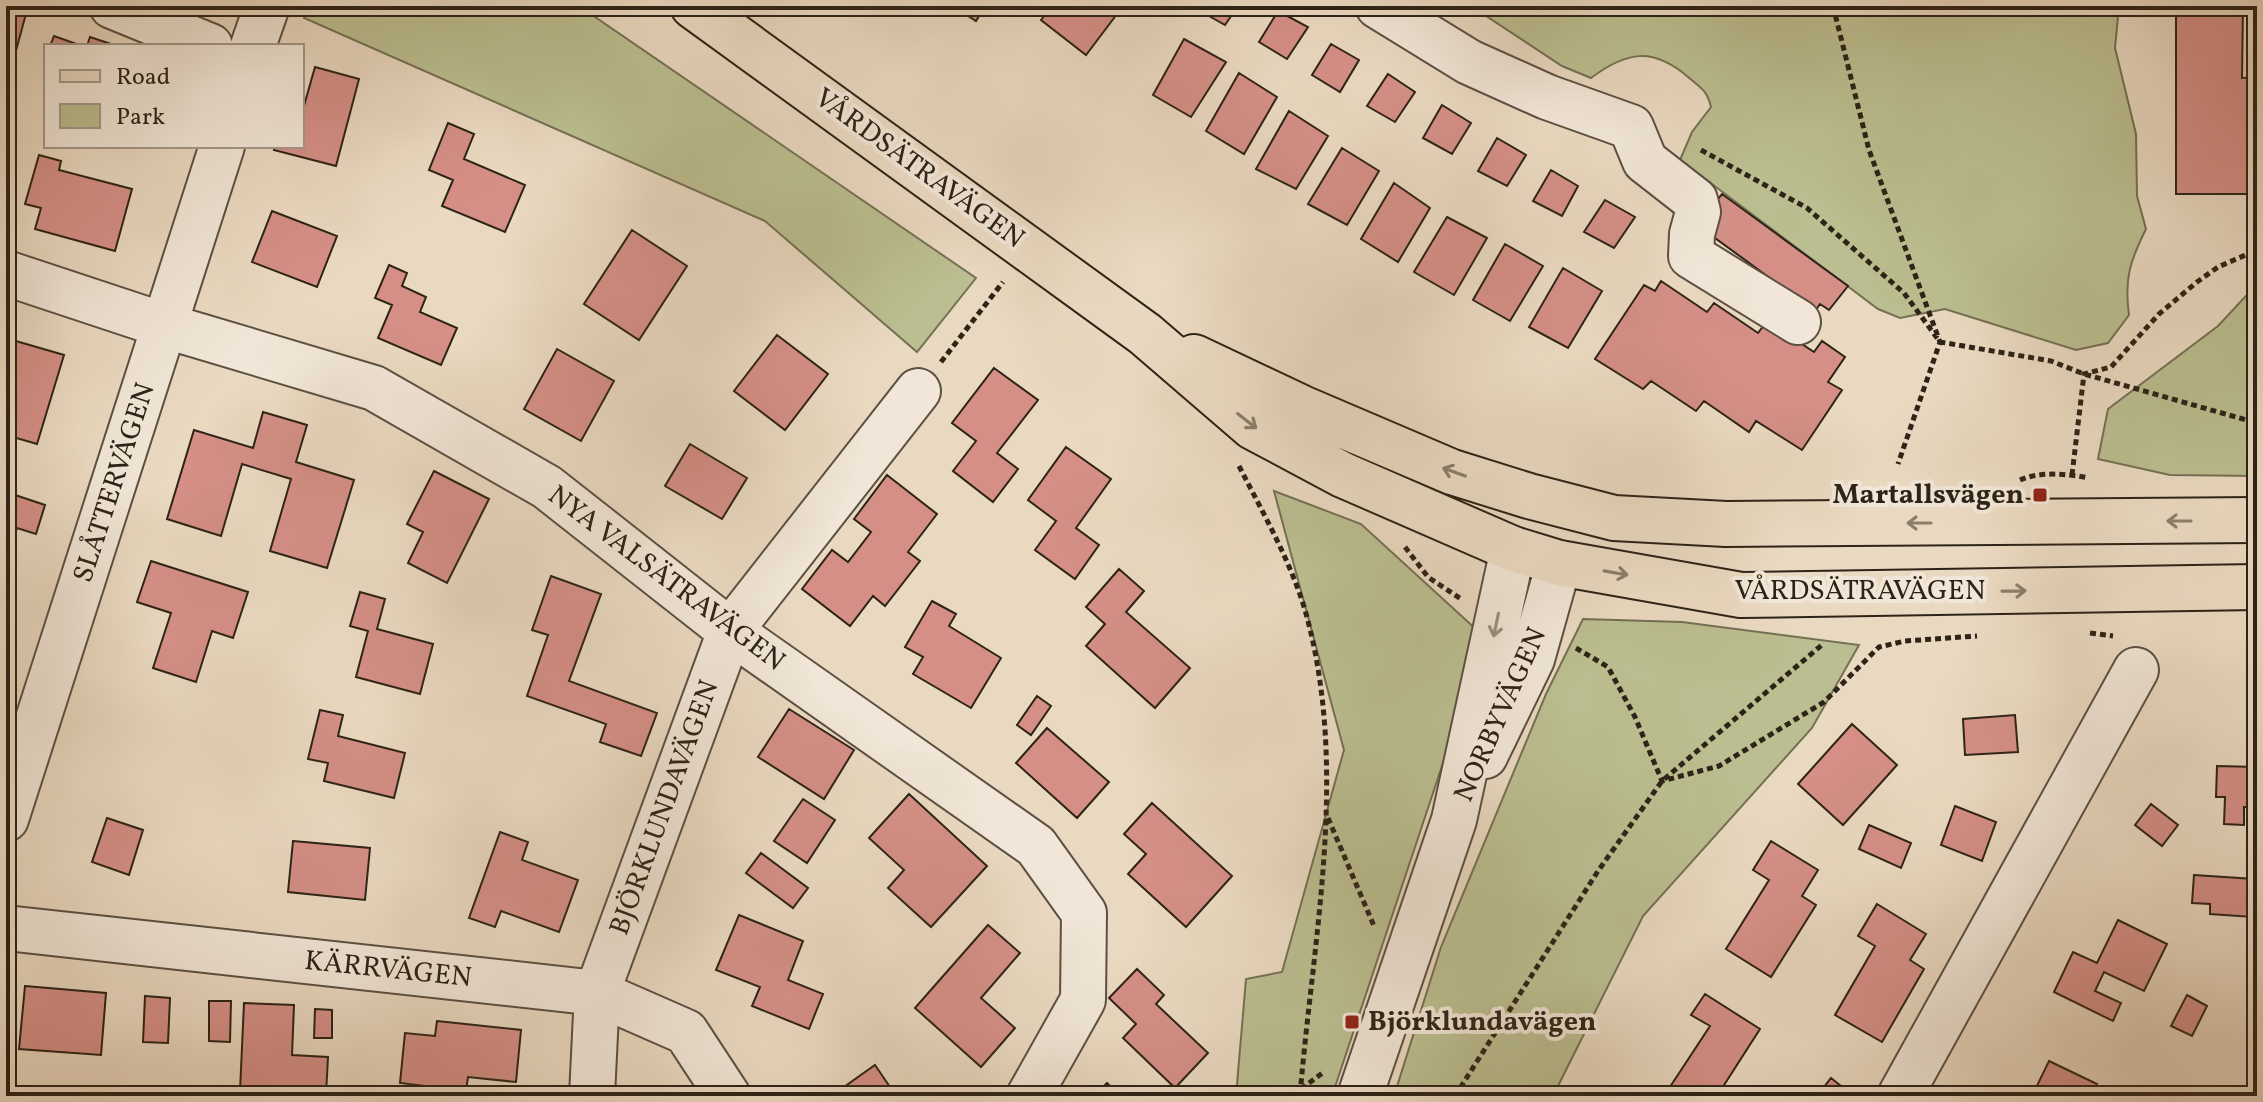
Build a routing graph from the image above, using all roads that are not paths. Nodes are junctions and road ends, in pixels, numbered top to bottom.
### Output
1 (112, 6) edge
2 (267, 6) edge
3 (693, 6) edge
4 (1378, 6) edge
5 (205, 44) edge
6 (254, 44) edge
7 (221, 148) edge
8 (6, 273) edge
9 (1798, 322) dead end
10 (166, 326) junction
11 (1145, 334) junction
12 (918, 391) road end
13 (1529, 496) junction
14 (1576, 510) junction
15 (2257, 520) edge
16 (1513, 549) junction
17 (1559, 563) junction
18 (2257, 587) edge
19 (730, 631) junction
20 (2136, 670) dead end
21 (6, 819) edge
22 (1454, 820) junction
23 (6, 928) edge
24 (597, 993) junction
25 (592, 1096) edge
26 (728, 1096) edge
27 (1029, 1096) edge
28 (1360, 1096) edge
29 (1900, 1096) edge

1 - 5 street
2 - 6 street
3 - 11 main road, VÅRDSÄTRAVÄGEN
4 - 9 street
7 - 10 street, SLÅTTERVÄGEN
8 - 10 street, NYA VALSÄTRAVÄGEN
10 - 19 street, NYA VALSÄTRAVÄGEN
10 - 21 street, SLÅTTERVÄGEN
13 -> 11 main road, VÅRDSÄTRAVÄGEN
11 -> 16 main road, VÅRDSÄTRAVÄGEN
12 - 19 street, BJÖRKLUNDAVÄGEN
13 - 14 main road, VÅRDSÄTRAVÄGEN
13 - 16 main road
15 -> 14 main road, VÅRDSÄTRAVÄGEN
14 - 17 main road
16 - 17 main road, VÅRDSÄTRAVÄGEN
16 -> 22 street, NORBYVÄGEN
17 -> 18 main road, VÅRDSÄTRAVÄGEN
17 - 22 street, NORBYVÄGEN
19 - 24 street, BJÖRKLUNDAVÄGEN
19 - 27 street, NYA VALSÄTRAVÄGEN
20 - 29 street
22 - 28 street, NORBYVÄGEN
23 - 24 street, KÄRRVÄGEN
24 - 25 street, BJÖRKLUNDAVÄGEN
24 - 26 street, KÄRRVÄGEN

